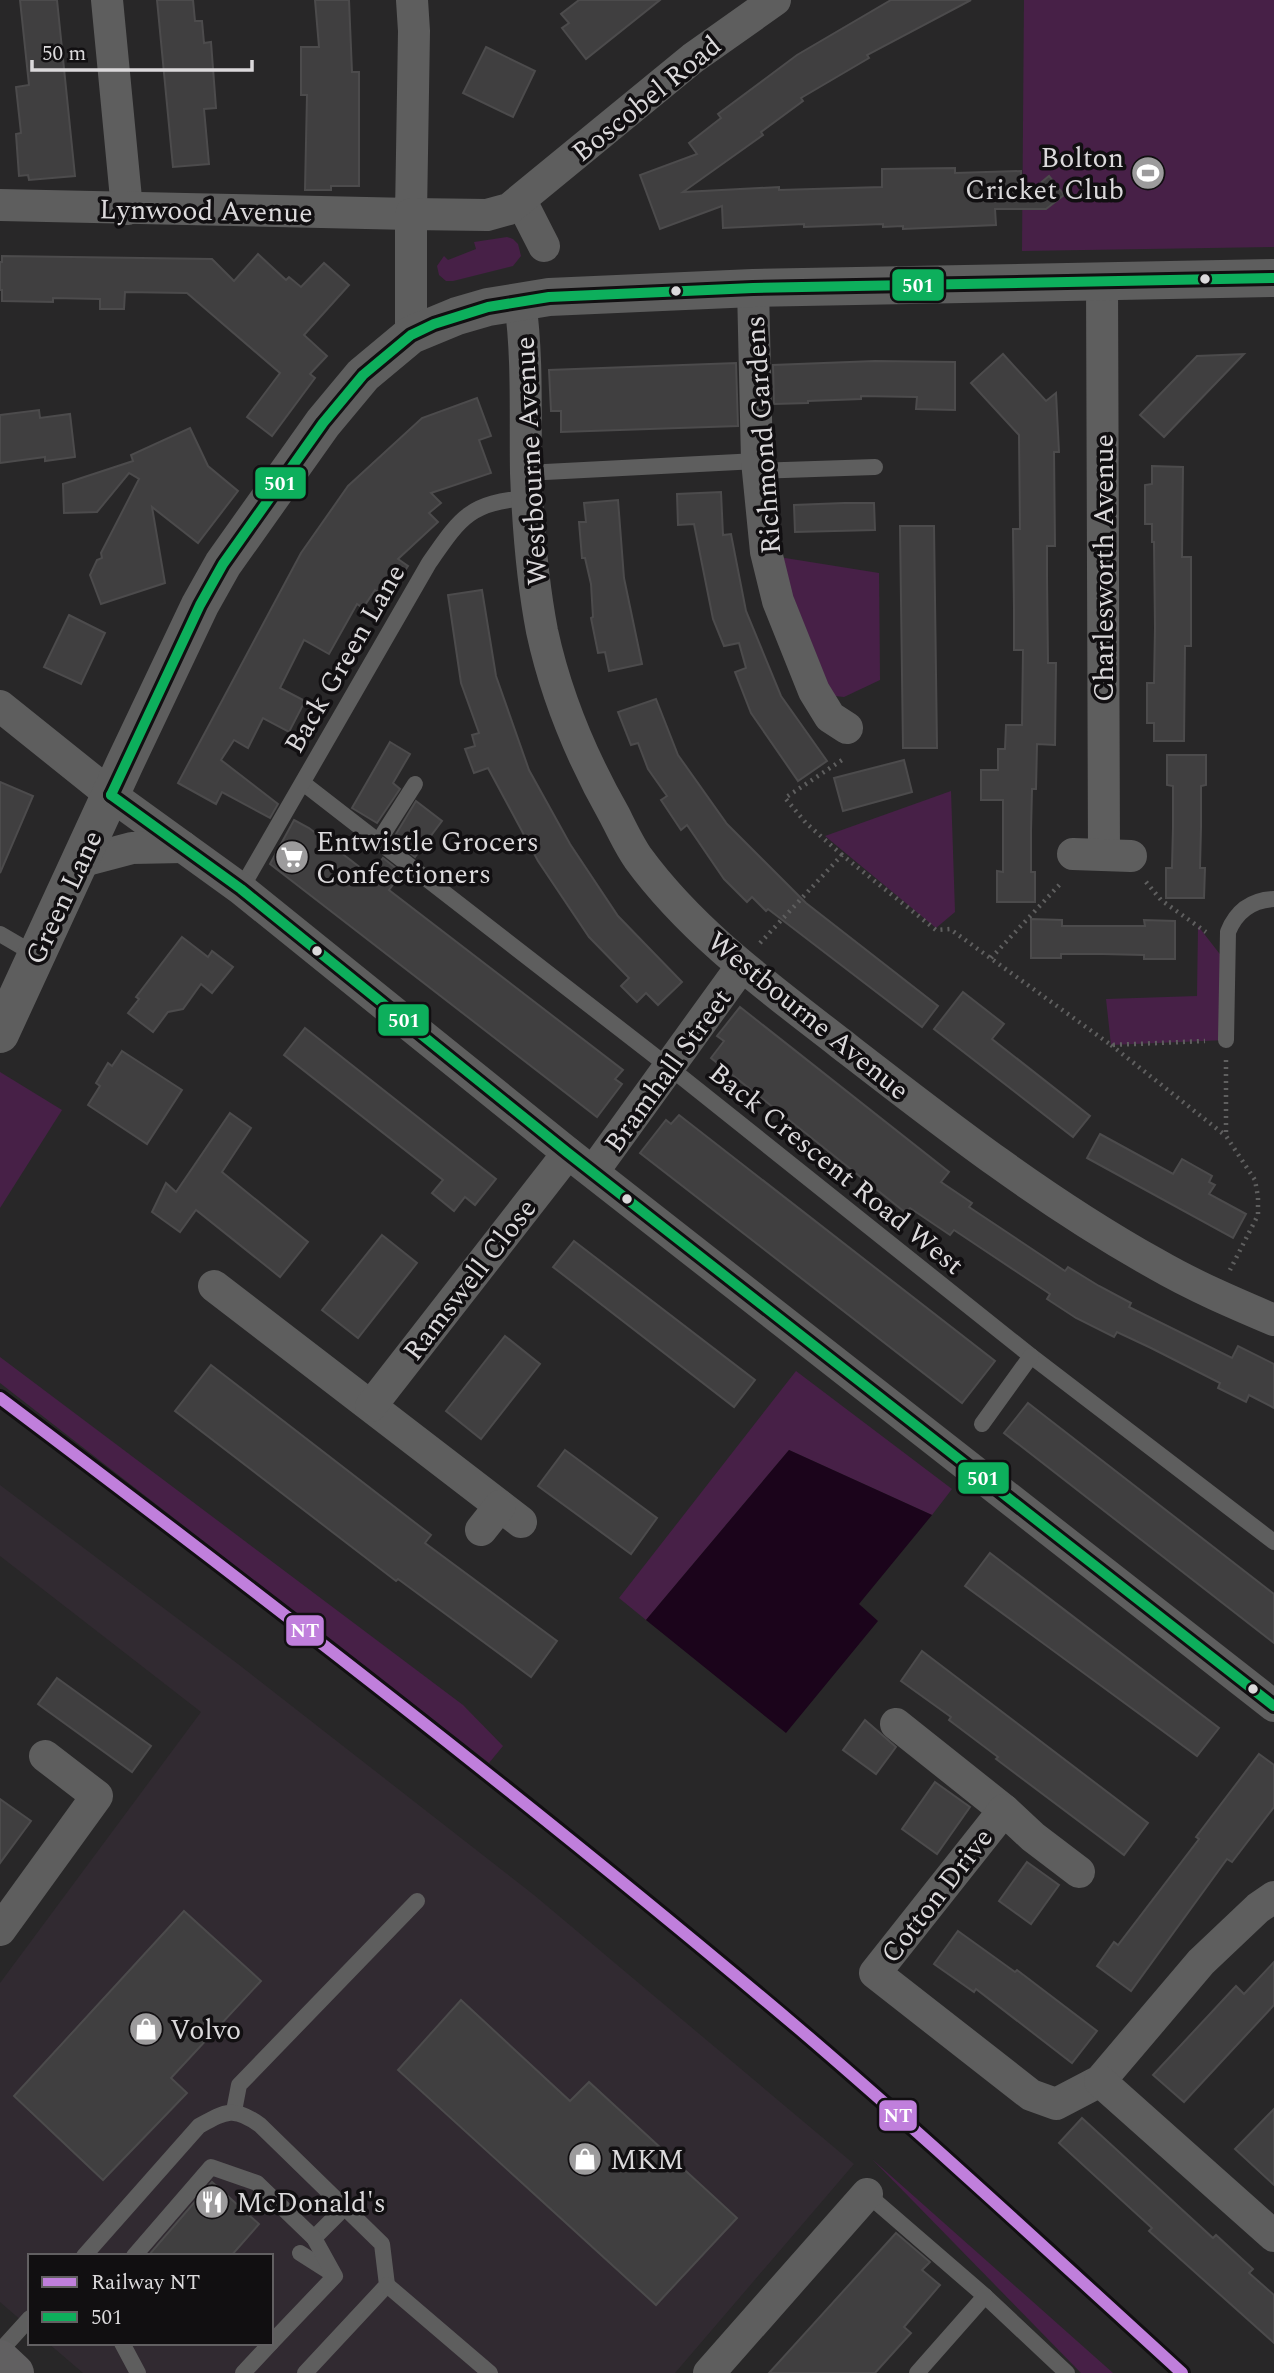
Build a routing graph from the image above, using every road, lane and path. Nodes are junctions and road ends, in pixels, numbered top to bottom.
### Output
1 (107, 0) edge
2 (412, 0) edge
3 (775, 0) edge
4 (521, 201) junction
5 (0, 205) edge
6 (127, 209) junction
7 (411, 214) junction
8 (544, 246) dead end
9 (1274, 278) edge
10 (1102, 281) junction
11 (753, 288) junction
12 (520, 301) junction
13 (411, 335) junction
14 (758, 466) junction
15 (876, 467) dead end
16 (527, 486) junction
17 (0, 706) edge
18 (847, 728) joint
19 (303, 783) junction
20 (415, 784) dead end
21 (111, 795) junction
22 (378, 842) junction
23 (183, 847) junction
24 (1073, 854) joint
25 (842, 855) junction
26 (1118, 856) junction
27 (79, 862) junction
28 (241, 889) junction
29 (1274, 899) edge
30 (0, 934) edge
31 (1226, 946) junction
32 (36, 955) junction
33 (991, 958) junction
34 (741, 967) junction
35 (0, 1034) edge
36 (1226, 1040) junction
37 (1111, 1045) junction
38 (669, 1067) junction
39 (1226, 1136) junction
40 (568, 1153) junction
41 (593, 1172) junction
42 (214, 1286) dead end
43 (1218, 1296) junction
44 (1274, 1320) edge
45 (1031, 1356) junction
46 (371, 1406) junction
47 (982, 1424) dead end
48 (481, 1530) dead end
49 (1274, 1542) edge
50 (1274, 1706) edge
51 (897, 1724) dead end
52 (45, 1756) dead end
53 (1004, 1810) junction
54 (1079, 1872) dead end
55 (1274, 1897) edge
56 (417, 1901) dead end
57 (0, 1930) edge
58 (1100, 2081) junction
59 (234, 2111) junction
60 (867, 2194) joint
61 (344, 2208) junction
62 (1273, 2233) edge
63 (314, 2238) junction
64 (300, 2253) dead end
65 (86, 2254) edge
66 (136, 2254) edge
67 (335, 2276) junction
68 (387, 2285) junction
69 (985, 2296) junction
70 (28, 2320) edge
71 (273, 2341) edge
72 (123, 2345) edge
73 (269, 2345) edge
74 (0, 2351) edge
75 (0, 2359) edge
76 (313, 2370) edge
77 (15, 2373) edge
78 (138, 2373) edge
79 (243, 2373) edge
80 (490, 2373) edge
81 (709, 2373) edge
82 (917, 2373) edge
83 (1068, 2373) edge

1 - 6 street
2 - 7 street
3 - 4 street, Boscobel Road
4 - 7 street, Boscobel Road
4 - 8 street
5 - 6 street, Lynwood Avenue
6 - 7 street, Lynwood Avenue
7 - 13 street
9 - 10 street, Green Lane
10 - 11 street, Green Lane
10 - 26 street, Charlesworth Avenue
11 - 12 street, Green Lane
11 - 14 street, Richmond Gardens
12 - 13 street, Green Lane
12 - 16 street, Westbourne Avenue
13 - 21 street, Green Lane
14 - 15 lane, Back Green Lane
14 - 16 lane, Back Green Lane
14 - 18 street, Richmond Gardens
16 - 19 lane, Back Green Lane
16 - 34 street, Westbourne Avenue
17 - 21 street
18 - 25 path
19 - 22 lane, Back Crescent Road West
19 - 28 lane, Back Green Lane
20 - 22 lane
21 - 23 street
21 - 27 street, Green Lane
22 - 38 lane, Back Crescent Road West
23 - 27 street
23 - 28 street
24 - 26 street
24 - 33 path
25 - 33 path
25 - 34 path
26 - 31 path
27 - 32 street, Green Lane
28 - 40 street
29 - 31 lane
30 - 32 lane
31 - 36 lane
32 - 35 street, Green Lane
33 - 37 path
34 - 38 street, Bramhall Street
34 - 43 street, Westbourne Avenue
36 - 37 path
36 - 39 path
37 - 39 path
38 - 41 street, Bramhall Street
38 - 45 lane, Back Crescent Road West
39 - 43 path
40 - 41 street
40 - 46 street, Ramswell Close
41 - 50 street
42 - 46 street
43 - 44 street, Westbourne Avenue
45 - 47 lane
45 - 49 lane, Back Crescent Road West
46 - 48 street
51 - 53 street
52 - 57 street
53 - 54 street, Cotton Drive
53 - 58 street, Cotton Drive
55 - 58 street
56 - 59 lane
58 - 62 street
59 - 61 lane
59 - 65 lane
60 - 69 lane
60 - 81 street
61 - 63 lane
61 - 68 lane
63 - 66 lane
63 - 67 lane
64 - 67 lane
67 - 71 lane
68 - 76 lane
68 - 80 lane
69 - 82 lane
69 - 83 lane
70 - 74 lane
72 - 78 lane
73 - 79 lane
75 - 77 main road

